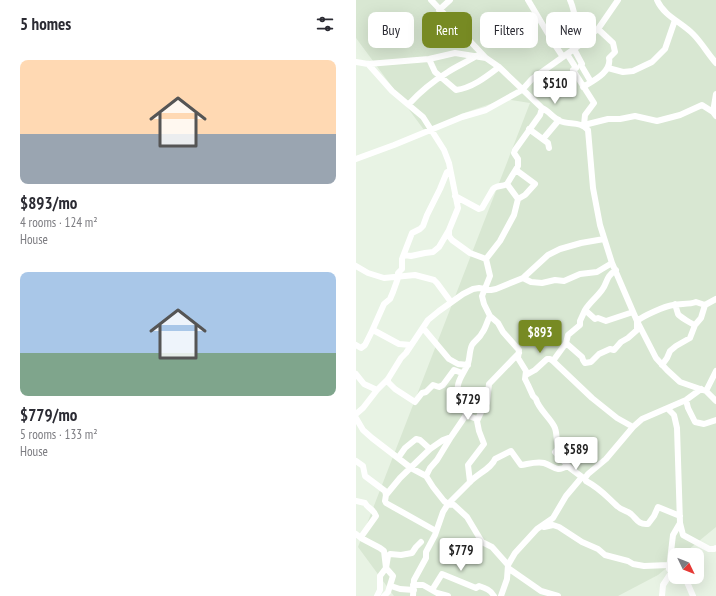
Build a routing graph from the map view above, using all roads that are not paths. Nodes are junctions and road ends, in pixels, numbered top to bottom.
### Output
1 (431, 0) edge
2 (450, 0) edge
3 (528, 0) edge
4 (570, 0) edge
5 (618, 0) edge
6 (656, 0) edge
7 (439, 10) junction
8 (574, 12) edge
9 (675, 20) junction
10 (598, 28) joint
11 (574, 49) joint
12 (565, 55) junction
13 (476, 56) junction
14 (486, 58) junction
15 (429, 59) junction
16 (356, 62) edge
17 (716, 63) edge
18 (368, 64) junction
19 (499, 67) junction
20 (608, 68) junction
21 (441, 77) junction
22 (592, 82) junction
23 (583, 87) junction
24 (522, 90) junction
25 (716, 94) edge
26 (409, 104) junction
27 (542, 108) junction
28 (715, 114) edge
29 (559, 120) junction
30 (584, 125) junction
31 (431, 129) junction
32 (529, 129) junction
33 (543, 139) junction
34 (548, 148) dead end
35 (356, 159) edge
36 (516, 170) junction
37 (450, 171) junction
38 (507, 184) junction
39 (455, 196) junction
40 (518, 199) junction
41 (449, 230) junction
42 (604, 240) junction
43 (404, 255) junction
44 (486, 259) junction
45 (612, 263) junction
46 (356, 266) edge
47 (616, 270) junction
48 (398, 278) junction
49 (523, 278) junction
50 (485, 290) junction
51 (716, 298) edge
52 (451, 302) junction
53 (675, 304) junction
54 (705, 305) junction
55 (585, 310) junction
56 (633, 312) junction
57 (490, 316) junction
58 (637, 321) junction
59 (695, 325) junction
60 (423, 328) junction
61 (372, 331) junction
62 (566, 343) junction
63 (356, 345) edge
64 (412, 346) junction
65 (519, 354) junction
66 (553, 361) junction
67 (468, 365) junction
68 (662, 365) junction
69 (716, 371) edge
70 (462, 373) junction
71 (356, 374) edge
72 (526, 375) junction
73 (388, 379) junction
74 (378, 390) junction
75 (488, 392) junction
76 (708, 392) edge
77 (686, 400) junction
78 (716, 401) edge
79 (464, 402) junction
80 (668, 409) junction
81 (356, 414) edge
82 (466, 415) junction
83 (356, 418) edge
84 (478, 419) junction
85 (716, 420) edge
86 (633, 427) junction
87 (451, 437) junction
88 (430, 449) junction
89 (398, 458) junction
90 (356, 461) edge
91 (567, 466) junction
92 (411, 468) junction
93 (426, 476) junction
94 (584, 478) junction
95 (470, 482) junction
96 (386, 495) junction
97 (356, 501) edge
98 (448, 504) junction
99 (680, 516) junction
100 (680, 523) junction
101 (542, 526) junction
102 (436, 531) junction
103 (358, 535) edge
104 (421, 542) dead end
105 (672, 548) edge
106 (716, 548) edge
107 (668, 565) edge
108 (508, 566) junction
109 (386, 568) junction
110 (668, 580) edge
111 (688, 584) edge
112 (391, 586) junction
113 (432, 590) junction
114 (413, 591) edge
115 (377, 596) edge
116 (384, 596) edge
117 (448, 596) edge
118 (494, 596) edge
119 (501, 596) edge
120 (558, 596) edge
121 (662, 596) edge
122 (693, 596) edge

1 - 7 street
2 - 7 street
3 - 12 street
4 - 8 street
5 - 10 street
6 - 9 street
7 - 14 street
9 - 17 street
9 - 20 street
10 - 20 street
11 - 12 street
11 - 22 street
12 - 23 street
12 - 24 street
13 - 14 street
13 - 15 street
13 - 21 street
14 - 19 street
15 - 18 street
15 - 21 street
16 - 18 street
18 - 26 street
19 - 21 street
19 - 24 street
20 - 22 street
21 - 26 street
22 - 23 street
23 - 30 street
24 - 27 street
24 - 31 street
25 - 28 street
26 - 31 street
27 - 29 street
27 - 32 street
28 - 30 street
29 - 30 street
29 - 33 street
30 - 42 street
31 - 35 street
31 - 37 street
32 - 33 street
32 - 36 street
33 - 34 street
36 - 38 street
36 - 40 street
37 - 39 street
37 - 43 street
38 - 39 street
38 - 40 street
39 - 41 street
40 - 44 street
41 - 43 street
41 - 44 street
42 - 45 street
42 - 49 street
43 - 48 street
44 - 50 street
45 - 47 street
45 - 49 street
46 - 48 street
47 - 55 street
47 - 56 street
48 - 52 street
48 - 61 street
49 - 50 street
50 - 52 street
50 - 57 street
51 - 54 street
52 - 60 street
53 - 54 street
53 - 58 street
53 - 59 street
54 - 59 street
55 - 56 street
55 - 62 street
56 - 58 street
57 - 65 street
57 - 67 street
58 - 62 street
58 - 68 street
59 - 68 street
60 - 64 street
60 - 67 street
61 - 63 street
61 - 64 street
62 - 66 street
64 - 73 street
65 - 72 street
65 - 75 street
66 - 72 street
66 - 86 street
67 - 70 street
68 - 76 street
69 - 76 street
70 - 73 street
70 - 79 street
71 - 74 street
72 - 91 street
73 - 74 street
74 - 81 street
75 - 79 street
75 - 84 street
76 - 77 street
76 - 78 street
77 - 80 street
77 - 85 street
79 - 82 street
80 - 86 street
80 - 99 street
82 - 84 street
82 - 87 street
83 - 89 street
84 - 95 street
86 - 94 street
87 - 88 street
87 - 93 street
88 - 89 street
88 - 92 street
89 - 92 street
90 - 96 street
91 - 94 street
91 - 95 street
92 - 93 street
92 - 96 street
93 - 98 street
94 - 99 street
94 - 101 street
95 - 98 street
96 - 102 street
97 - 103 street
98 - 102 street
98 - 108 street
99 - 100 street
100 - 105 street
100 - 106 street
101 - 107 street
101 - 108 street
102 - 114 street
103 - 109 street
104 - 109 street
108 - 119 street
108 - 120 street
109 - 112 street
109 - 115 street
110 - 121 street
111 - 122 street
112 - 114 street
112 - 116 street
113 - 114 street
113 - 117 street
113 - 118 street

